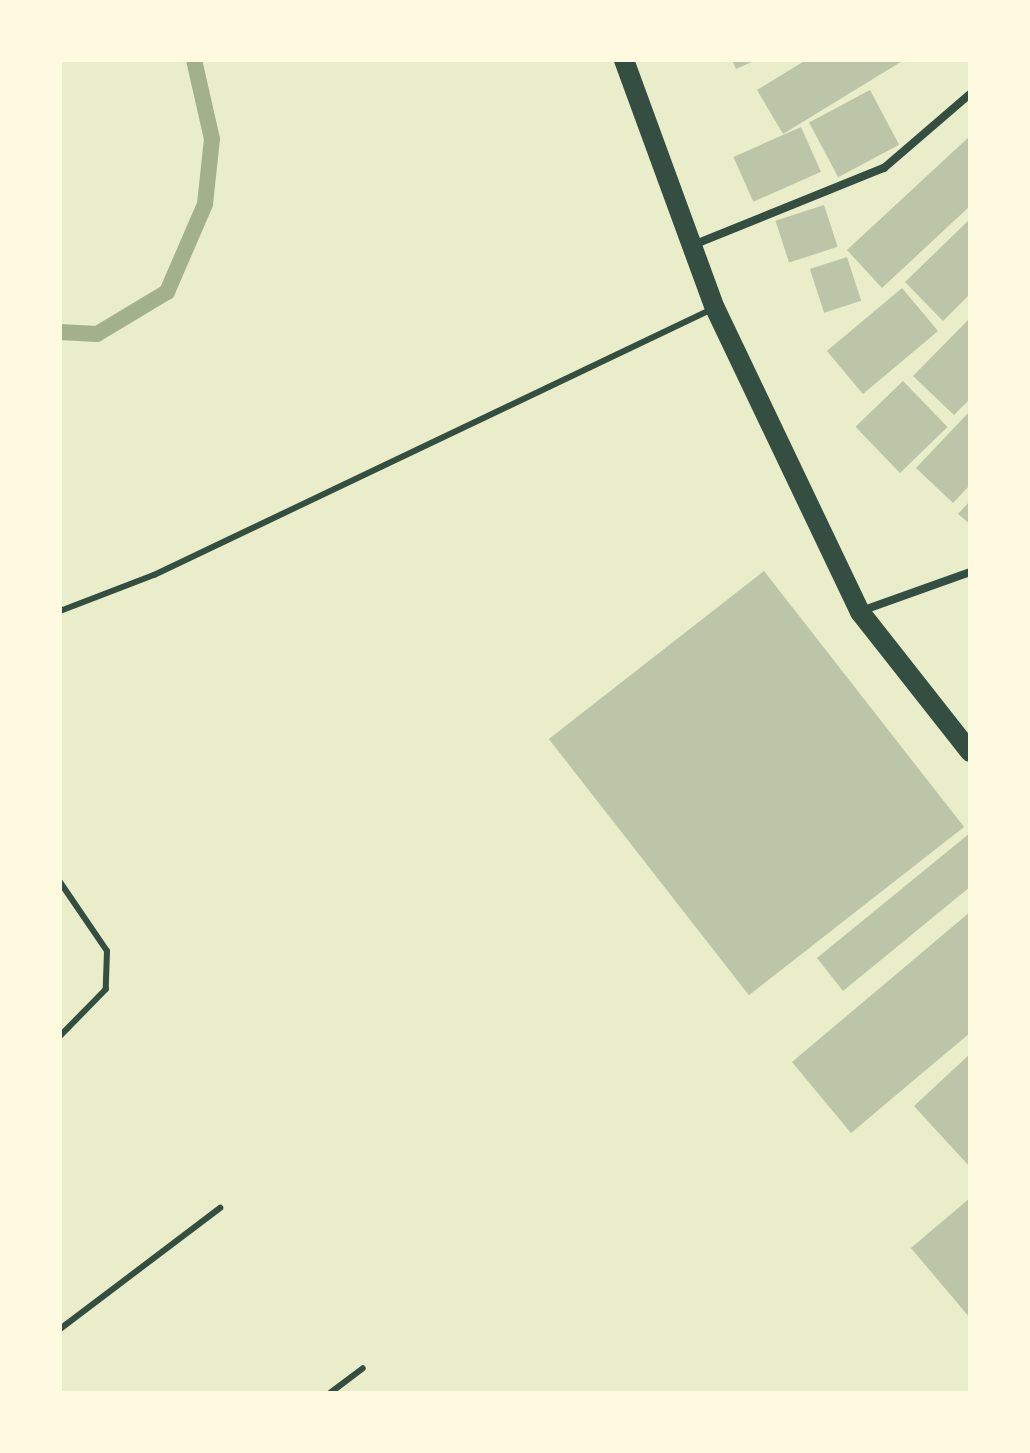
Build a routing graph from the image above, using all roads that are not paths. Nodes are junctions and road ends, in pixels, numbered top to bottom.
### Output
1 (624, 60) edge
2 (970, 94) edge
3 (692, 246) junction
4 (715, 308) junction
5 (970, 572) edge
6 (60, 611) edge
7 (860, 612) junction
8 (970, 752) edge
9 (60, 882) edge
10 (60, 1036) edge
11 (220, 1208) dead end
12 (60, 1329) edge
13 (363, 1368) dead end
14 (330, 1393) edge

1 - 3 main road
2 - 3 street
3 - 4 main road
4 - 6 lane
4 - 7 main road
5 - 7 street
7 - 8 main road
9 - 10 lane
11 - 12 lane
13 - 14 lane

